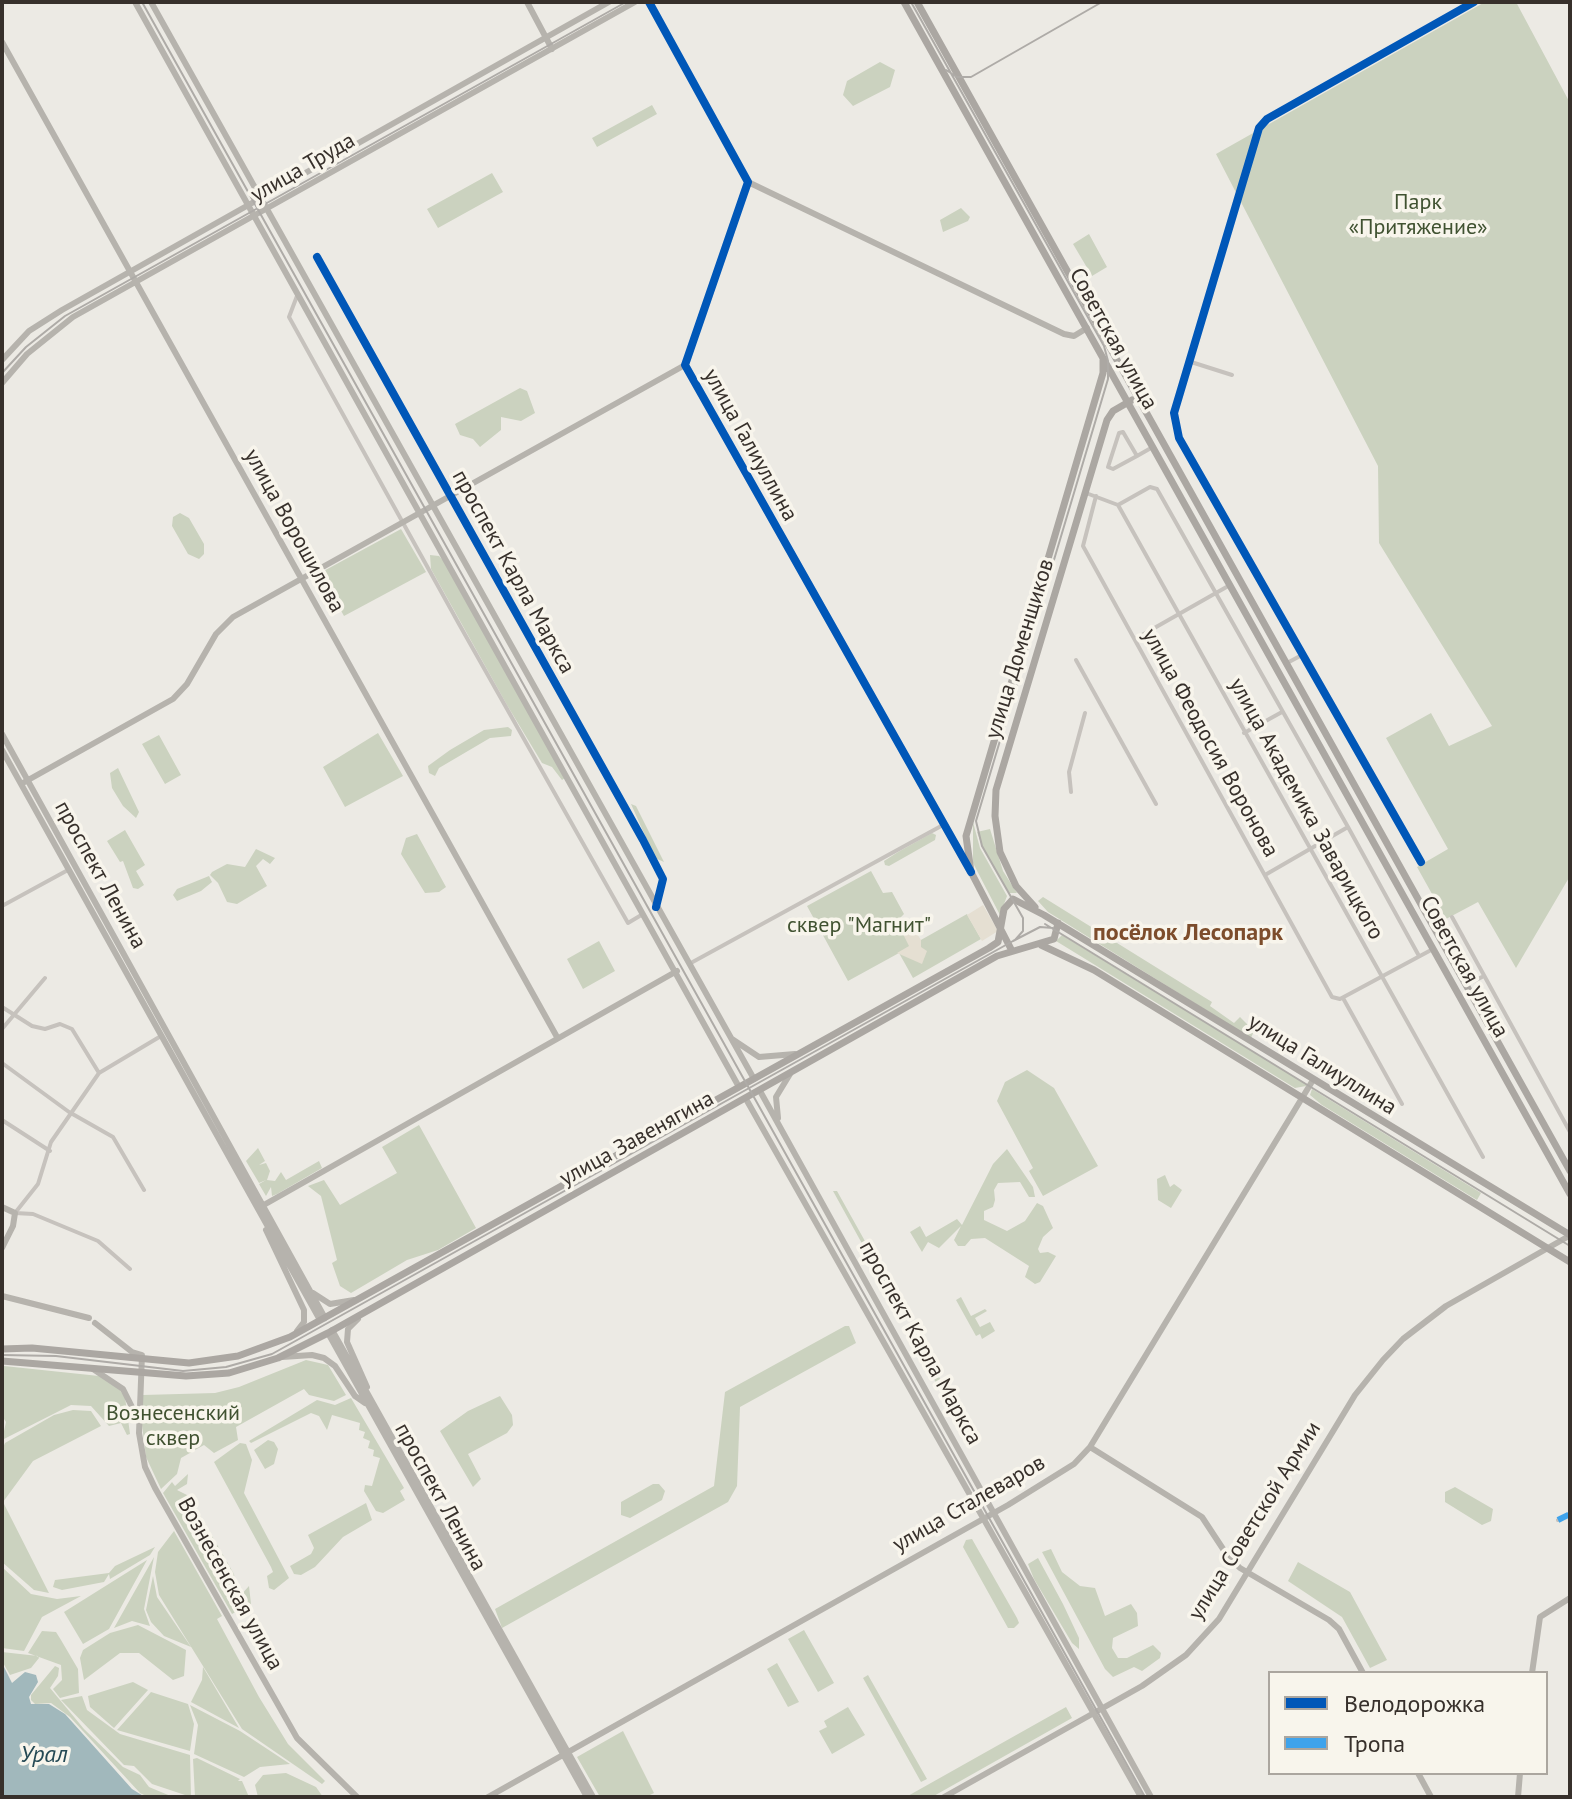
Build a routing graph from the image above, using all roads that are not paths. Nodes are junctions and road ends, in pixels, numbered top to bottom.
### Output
1 (135, 2) edge
2 (151, 2) edge
3 (527, 2) edge
4 (609, 2) edge
5 (635, 2) edge
6 (649, 2) edge
7 (904, 2) edge
8 (917, 2) edge
9 (1474, 2) edge
10 (546, 37) junction
11 (2, 42) edge
12 (552, 49) junction
13 (962, 82) junction
14 (953, 88) junction
15 (748, 182) junction
16 (261, 198) junction
17 (249, 205) junction
18 (267, 209) junction
19 (255, 216) junction
20 (317, 257) dead end
21 (130, 272) junction
22 (137, 282) junction
23 (298, 294) junction
24 (1096, 323) junction
25 (1087, 328) junction
26 (1103, 357) junction
27 (2, 360) edge
28 (1188, 361) junction
29 (685, 365) junction
30 (1232, 375) dead end
31 (2, 383) edge
32 (1137, 397) junction
33 (1128, 403) junction
34 (1153, 447) junction
35 (1137, 456) junction
36 (1086, 493) junction
37 (450, 495) junction
38 (1096, 496) junction
39 (1118, 505) junction
40 (431, 506) junction
41 (420, 512) junction
42 (403, 523) junction
43 (301, 580) junction
44 (1230, 585) junction
45 (1214, 594) junction
46 (1178, 614) junction
47 (1134, 639) junction
48 (1302, 655) junction
49 (1076, 660) dead end
50 (1287, 663) junction
51 (1282, 712) junction
52 (1085, 713) dead end
53 (1244, 733) junction
54 (2, 734) edge
55 (1329, 738) junction
56 (1319, 743) junction
57 (2, 750) edge
58 (24, 782) junction
59 (1071, 792) dead end
60 (1156, 804) dead end
61 (943, 825) junction
62 (1348, 827) junction
63 (965, 843) junction
64 (956, 847) junction
65 (1311, 849) junction
66 (1421, 862) dead end
67 (68, 870) junction
68 (971, 872) junction
69 (1265, 875) junction
70 (2, 906) edge
71 (656, 907) junction
72 (645, 913) junction
73 (1044, 915) junction
74 (1452, 917) dead end
75 (1058, 923) junction
76 (1001, 930) junction
77 (1034, 945) junction
78 (1011, 949) junction
79 (1433, 949) junction
80 (1419, 956) junction
81 (689, 965) junction
82 (677, 971) junction
83 (1382, 976) junction
84 (1484, 976) junction
85 (45, 978) dead end
86 (1466, 985) junction
87 (1455, 991) junction
88 (1343, 998) junction
89 (2, 1007) edge
90 (12, 1015) junction
91 (2, 1029) edge
92 (164, 1034) junction
93 (729, 1036) junction
94 (557, 1037) junction
95 (798, 1053) junction
96 (2, 1063) edge
97 (792, 1071) junction
98 (99, 1073) junction
99 (754, 1079) junction
100 (1313, 1080) junction
101 (739, 1087) junction
102 (760, 1091) junction
103 (1302, 1097) junction
104 (746, 1099) junction
105 (1402, 1104) dead end
106 (69, 1112) junction
107 (2, 1120) edge
108 (781, 1129) junction
109 (1570, 1132) edge
110 (50, 1151) junction
111 (1483, 1157) dead end
112 (1570, 1171) edge
113 (144, 1190) dead end
114 (1570, 1194) edge
115 (2, 1207) edge
116 (261, 1209) junction
117 (15, 1213) junction
118 (1569, 1235) edge
119 (2, 1248) edge
120 (1549, 1248) junction
121 (1570, 1262) edge
122 (130, 1269) dead end
123 (307, 1286) junction
124 (2, 1296) edge
125 (361, 1298) junction
126 (368, 1310) junction
127 (322, 1319) junction
128 (330, 1332) junction
129 (290, 1337) junction
130 (2, 1349) edge
131 (278, 1358) junction
132 (2, 1361) edge
133 (142, 1361) junction
134 (90, 1367) junction
135 (141, 1374) junction
136 (370, 1403) junction
137 (138, 1421) junction
138 (1090, 1447) junction
139 (994, 1513) junction
140 (1570, 1514) edge
141 (984, 1518) junction
142 (1558, 1520) dead end
143 (1248, 1572) junction
144 (1570, 1598) edge
145 (1362, 1671) edge
146 (1532, 1671) edge
147 (1103, 1708) junction
148 (1092, 1714) junction
149 (566, 1753) junction
150 (1419, 1775) edge
151 (1520, 1775) edge
152 (357, 1797) edge
153 (488, 1797) edge
154 (590, 1797) edge
155 (944, 1797) edge
156 (1141, 1797) edge
157 (1151, 1797) edge
158 (1431, 1797) edge
159 (1518, 1797) edge

1 - 17 main road, проспект Карла Маркса
2 - 16 main road, проспект Карла Маркса
3 - 10 main road
4 - 10 main road, улица Труда
5 - 12 main road, улица Труда
6 - 15 main road
7 - 14 main road, Советская улица
8 - 13 main road, Советская улица
9 - 28 street
10 - 12 main road
10 - 16 main road, улица Труда
11 - 21 main road, улица Ворошилова
12 - 18 main road, улица Труда
13 - 14 main road
13 - 24 main road, Советская улица
14 - 25 main road, Советская улица
15 - 25 main road
15 - 29 main road, улица Галиуллина
16 - 17 main road, улица Труда
16 - 18 main road, проспект Карла Маркса
17 - 19 main road, проспект Карла Маркса
17 - 21 main road, улица Труда
18 - 19 main road, улица Труда
18 - 40 main road, проспект Карла Маркса
19 - 22 main road, улица Труда
19 - 23 main road, проспект Карла Маркса
20 - 37 street, проспект Карла Маркса
21 - 22 main road, улица Ворошилова
21 - 27 main road, улица Труда
22 - 31 main road, улица Труда
22 - 43 main road, улица Ворошилова
23 - 41 main road, проспект Карла Маркса
23 - 42 street
24 - 25 main road
24 - 32 main road, Советская улица
25 - 26 main road, Советская улица
26 - 33 main road, Советская улица
26 - 63 main road, улица Доменщиков
28 - 30 street
28 - 48 street
29 - 37 main road
29 - 61 main road, улица Галиуллина
32 - 33 main road, улица Доменщиков
32 - 50 main road, Советская улица
33 - 34 main road, Советская улица
33 - 36 main road, улица Доменщиков
34 - 35 street
34 - 44 main road, Советская улица
35 - 35 street
36 - 38 street
36 - 73 main road, улица Доменщиков
37 - 40 main road
37 - 71 street, проспект Карла Маркса
38 - 39 street
38 - 47 street, улица Феодосия Воронова
39 - 45 street
39 - 46 street, улица Академика Заварицкого
40 - 41 main road
40 - 71 main road, проспект Карла Маркса
41 - 42 main road
41 - 72 main road, проспект Карла Маркса
42 - 43 main road
42 - 72 street
43 - 58 main road
43 - 94 main road, улица Ворошилова
44 - 45 street
44 - 56 main road, Советская улица
45 - 46 street
45 - 51 street
46 - 47 street
46 - 53 street, улица Академика Заварицкого
47 - 69 street, улица Феодосия Воронова
48 - 50 street
48 - 66 street
49 - 60 street
50 - 55 main road, Советская улица
51 - 53 street
51 - 62 street
52 - 59 street
53 - 65 street, улица Академика Заварицкого
54 - 58 main road, проспект Ленина
55 - 56 main road
55 - 86 main road, Советская улица
56 - 79 main road, Советская улица
57 - 58 main road, проспект Ленина
58 - 67 main road, проспект Ленина
58 - 92 main road, проспект Ленина
61 - 64 main road, улица Галиуллина
61 - 81 street
62 - 65 street
62 - 80 street
63 - 64 main road
63 - 68 main road, улица Доменщиков
64 - 68 main road, улица Галиуллина
65 - 69 street
65 - 83 street, улица Академика Заварицкого
67 - 70 street
67 - 92 main road, проспект Ленина
68 - 76 main road, улица Галиуллина
69 - 88 street, улица Феодосия Воронова
71 - 81 main road, проспект Карла Маркса
72 - 82 main road, проспект Карла Маркса
73 - 75 main road, улица Галиуллина
73 - 76 main road, улица Галиуллина
74 - 84 street
75 - 77 main road
75 - 100 main road, улица Галиуллина
76 - 78 main road, улица Галиуллина
76 - 95 main road, улица Завенягина
77 - 78 main road, улица Галиуллина
77 - 103 main road, улица Галиуллина
78 - 97 main road, улица Завенягина
79 - 80 street
79 - 87 main road, Советская улица
80 - 83 street
81 - 93 main road, проспект Карла Маркса
82 - 94 main road
82 - 101 main road, проспект Карла Маркса
83 - 88 street
83 - 111 street, улица Академика Заварицкого
84 - 86 street
84 - 109 street
85 - 90 street
86 - 87 main road
86 - 112 main road, Советская улица
87 - 114 main road, Советская улица
88 - 105 street
89 - 90 street
90 - 91 street
90 - 98 street
92 - 98 street
92 - 116 main road, проспект Ленина
93 - 95 main road
93 - 99 main road, проспект Карла Маркса
94 - 116 main road
95 - 99 main road, улица Завенягина
96 - 106 street
97 - 102 main road, улица Завенягина
97 - 108 main road
98 - 106 street
99 - 101 main road, улица Завенягина
99 - 102 main road, проспект Карла Маркса
100 - 103 main road, улица Сталеваров
100 - 118 main road, улица Галиуллина
101 - 104 main road, проспект Карла Маркса
101 - 125 main road, улица Завенягина
102 - 104 main road, улица Завенягина
102 - 108 main road, проспект Карла Маркса
103 - 120 main road, улица Галиуллина
103 - 138 main road, улица Сталеваров
104 - 126 main road, улица Завенягина
104 - 141 main road, проспект Карла Маркса
106 - 110 street
106 - 113 street
107 - 110 street
108 - 139 main road, проспект Карла Маркса
110 - 117 street
115 - 117 main road
116 - 123 main road, проспект Ленина
116 - 127 main road, проспект Ленина
116 - 129 main road, проспект Ленина
117 - 119 main road
117 - 122 street
118 - 120 main road, улица Советской Армии
120 - 121 main road
120 - 143 main road, улица Советской Армии
123 - 125 main road, улица Завенягина
123 - 127 main road, проспект Ленина
124 - 133 main road
125 - 127 main road, улица Завенягина
126 - 128 main road, улица Завенягина
126 - 136 main road, проспект Ленина
127 - 128 main road, проспект Ленина
127 - 129 main road, улица Завенягина
128 - 131 main road, улица Завенягина
128 - 136 main road, проспект Ленина
129 - 133 main road, улица Завенягина
130 - 133 main road, улица Завенягина
131 - 135 main road, улица Завенягина
131 - 136 main road, улица Завенягина
132 - 134 main road, улица Завенягина
133 - 135 main road, Вознесенская улица
134 - 135 main road, улица Завенягина
134 - 137 main road
135 - 137 main road, Вознесенская улица
136 - 149 main road, проспект Ленина
137 - 152 main road, Вознесенская улица
138 - 139 main road, улица Сталеваров
138 - 143 main road
139 - 141 main road, улица Сталеваров
139 - 147 main road, проспект Карла Маркса
140 - 142 street
141 - 148 main road, проспект Карла Маркса
141 - 149 main road, улица Сталеваров
143 - 145 main road
143 - 147 main road, улица Советской Армии
144 - 146 main road
147 - 148 main road, улица Советской Армии
147 - 157 main road, проспект Карла Маркса
148 - 155 main road, улица Советской Армии
148 - 156 main road, проспект Карла Маркса
149 - 153 main road, улица Сталеваров
149 - 154 main road, проспект Ленина
150 - 158 main road
151 - 159 main road

